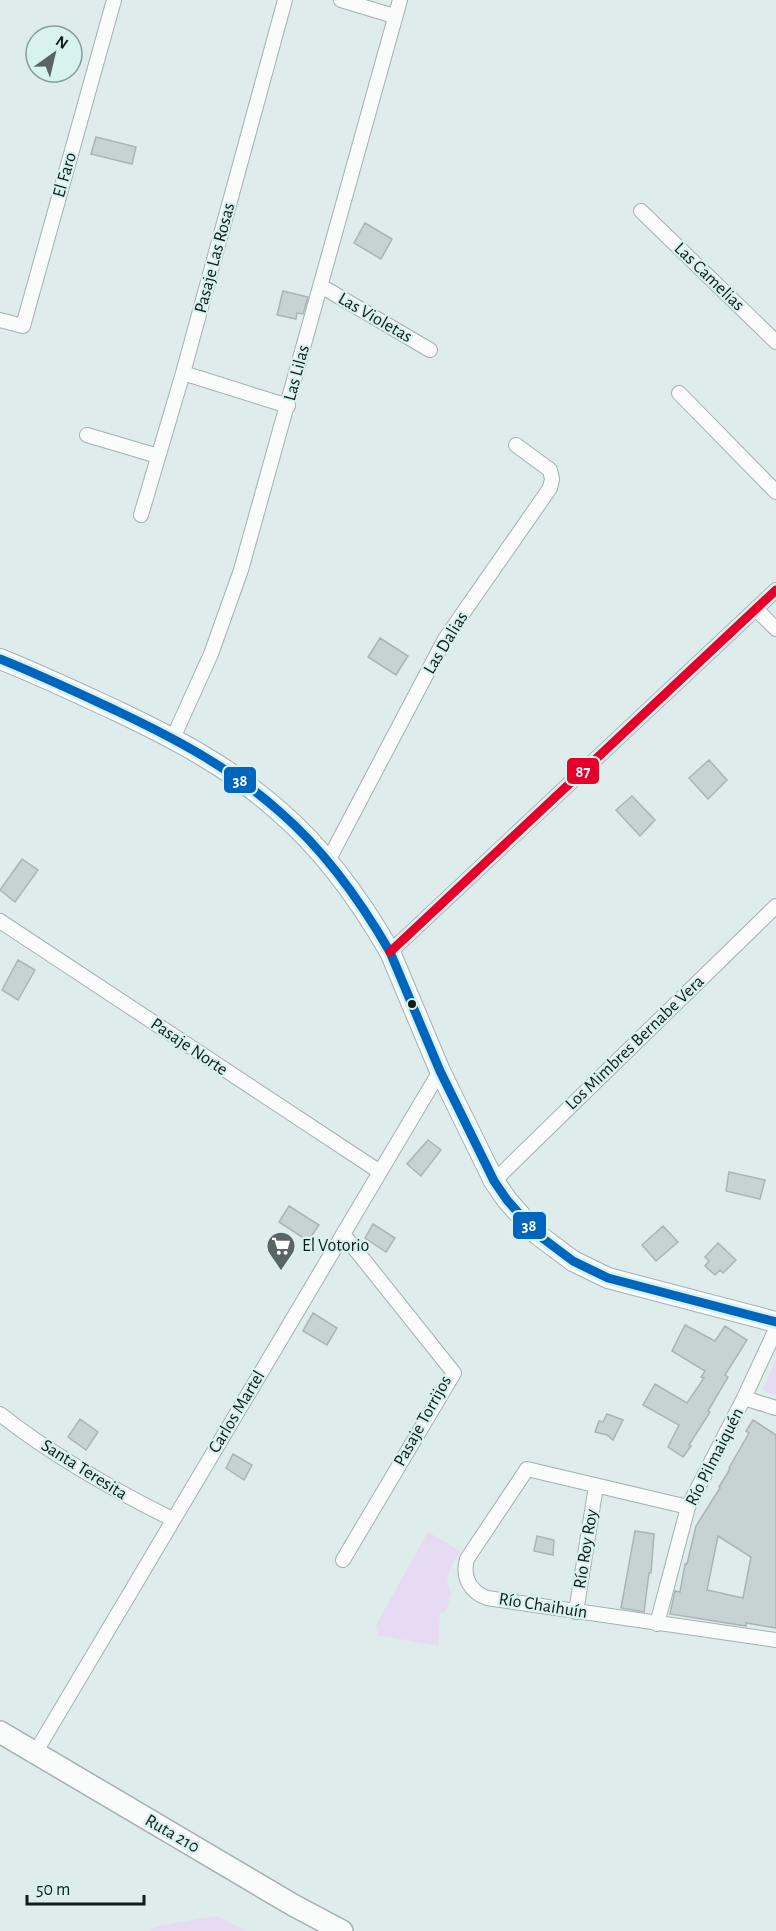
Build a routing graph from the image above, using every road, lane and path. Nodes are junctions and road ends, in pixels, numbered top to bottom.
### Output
1 (114, 0) edge
2 (285, 0) edge
3 (340, 0) edge
4 (400, 0) edge
5 (394, 16) junction
6 (641, 211) dead end
7 (321, 286) junction
8 (0, 320) edge
9 (776, 342) edge
10 (430, 350) dead end
11 (183, 373) junction
12 (680, 393) dead end
13 (288, 406) junction
14 (87, 435) dead end
15 (516, 445) dead end
16 (158, 456) junction
17 (776, 492) edge
18 (141, 515) dead end
19 (776, 590) edge
20 (756, 609) junction
21 (776, 629) edge
22 (0, 659) edge
23 (173, 738) junction
24 (328, 861) junction
25 (776, 906) edge
26 (0, 921) edge
27 (390, 952) junction
28 (440, 1071) junction
29 (380, 1172) junction
30 (494, 1181) junction
31 (343, 1234) junction
32 (776, 1322) edge
33 (776, 1329) edge
34 (744, 1398) junction
35 (776, 1408) edge
36 (0, 1414) edge
37 (596, 1486) junction
38 (688, 1507) junction
39 (172, 1520) junction
40 (343, 1560) dead end
41 (576, 1612) junction
42 (657, 1624) junction
43 (776, 1640) edge
44 (0, 1732) edge
45 (35, 1753) junction
46 (342, 1931) edge

1 - 8 street, El Faro
2 - 11 street, Pasaje Las Rosas
3 - 5 street
4 - 5 street, Las Lilas
5 - 7 street, Las Lilas
6 - 9 street, Las Camelias
7 - 10 street, Las Violetas
7 - 13 street, Las Lilas
11 - 13 street
11 - 16 street, Pasaje Las Rosas
12 - 17 street
13 - 23 street, Las Lilas
14 - 16 street
15 - 24 street, Las Dalias
16 - 18 street, Pasaje Las Rosas
19 - 20 street
20 - 21 street
20 - 27 street
22 - 23 street
23 - 24 street
24 - 27 street
25 - 30 street, Los Mimbres Bernabe Vera
26 - 29 street, Pasaje Norte
27 - 28 street
28 - 29 street, Carlos Martel
28 - 30 street
29 - 31 street, Carlos Martel
30 - 32 street
31 - 39 street, Carlos Martel
31 - 40 street, Pasaje Torrijos
33 - 34 street, Río Pilmaiquén
34 - 35 street
34 - 38 street, Río Pilmaiquén
36 - 39 street, Santa Teresita
37 - 38 street, Río Chaihuín
37 - 41 street, Río Roy Roy
37 - 41 street, Río Chaihuín
38 - 42 street, Río Pilmaiquén
39 - 45 street, Carlos Martel
41 - 42 street, Río Chaihuín
42 - 43 street, Río Chaihuín
44 - 45 main road, Ruta 210
45 - 46 main road, Ruta 210

